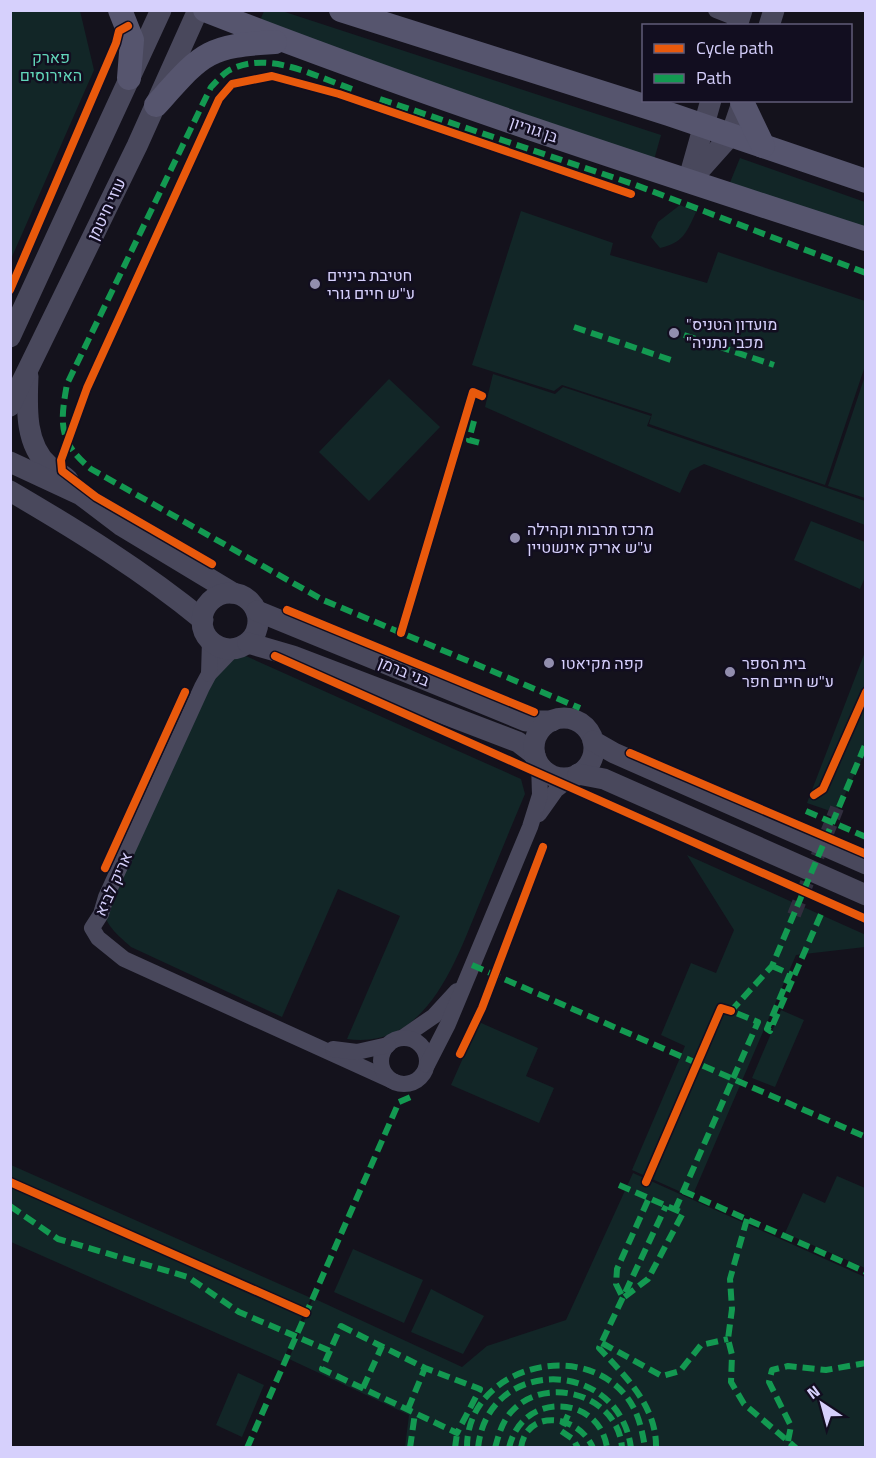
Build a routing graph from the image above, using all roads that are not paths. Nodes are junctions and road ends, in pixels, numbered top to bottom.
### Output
1 (120, 10) edge
2 (161, 10) edge
3 (198, 10) edge
4 (205, 10) edge
5 (341, 10) edge
6 (716, 10) edge
7 (739, 18) edge
8 (284, 42) junction
9 (129, 78) junction
10 (689, 102) edge
11 (710, 102) edge
12 (742, 102) edge
13 (742, 102) edge
14 (156, 105) junction
15 (669, 114) junction
16 (702, 125) junction
17 (731, 135) junction
18 (763, 146) junction
19 (866, 181) edge
20 (688, 182) junction
21 (866, 239) edge
22 (10, 337) edge
23 (29, 368) junction
24 (10, 406) edge
25 (10, 462) edge
26 (10, 491) edge
27 (10, 506) edge
28 (51, 514) junction
29 (106, 515) junction
30 (233, 593) junction
31 (257, 611) junction
32 (202, 620) junction
33 (210, 640) junction
34 (241, 646) junction
35 (209, 674) junction
36 (552, 721) junction
37 (593, 741) junction
38 (537, 760) junction
39 (575, 776) junction
40 (530, 827) junction
41 (866, 864) edge
42 (866, 895) edge
43 (470, 972) junction
44 (395, 1042) junction
45 (314, 1045) junction
46 (427, 1065) junction
47 (395, 1082) junction

1 - 9 main road
2 - 9 street, עוזי חיטמן
3 - 14 street, עוזי חיטמן
4 - 8 main road, בן גוריון
5 - 15 main road
6 - 7 street
8 - 14 main road
8 - 20 main road, בן גוריון
9 - 22 street, עוזי חיטמן
10 - 15 main road
11 - 16 street
12 - 17 street
13 - 18 main road
14 - 23 street, עוזי חיטמן
15 - 16 main road
16 - 17 main road
16 - 20 street
17 - 18 main road
17 - 20 street
18 - 19 main road
20 - 21 main road, בן גוריון
23 - 24 street, עוזי חיטמן
23 - 29 street
25 - 29 street
26 - 28 street
27 - 28 street
28 - 32 street
29 - 30 street
30 - 31 street
30 - 32 street
31 - 34 street
31 - 36 street, בני ברמן
32 - 33 street
33 - 34 street
33 - 35 street, אריק לביא
34 - 35 street, אריק לביא
34 - 38 street, בני ברמן
35 - 45 street, אריק לביא
36 - 37 street
36 - 38 street
37 - 39 street
37 - 41 street
38 - 39 street
38 - 40 street, אריק לביא
39 - 40 street, אריק לביא
39 - 42 street
40 - 43 street, אריק לביא
43 - 44 street, אריק לביא
43 - 46 street, אריק לביא
44 - 45 street, אריק לביא
44 - 46 street
44 - 47 street
45 - 47 street, אריק לביא
46 - 47 street

